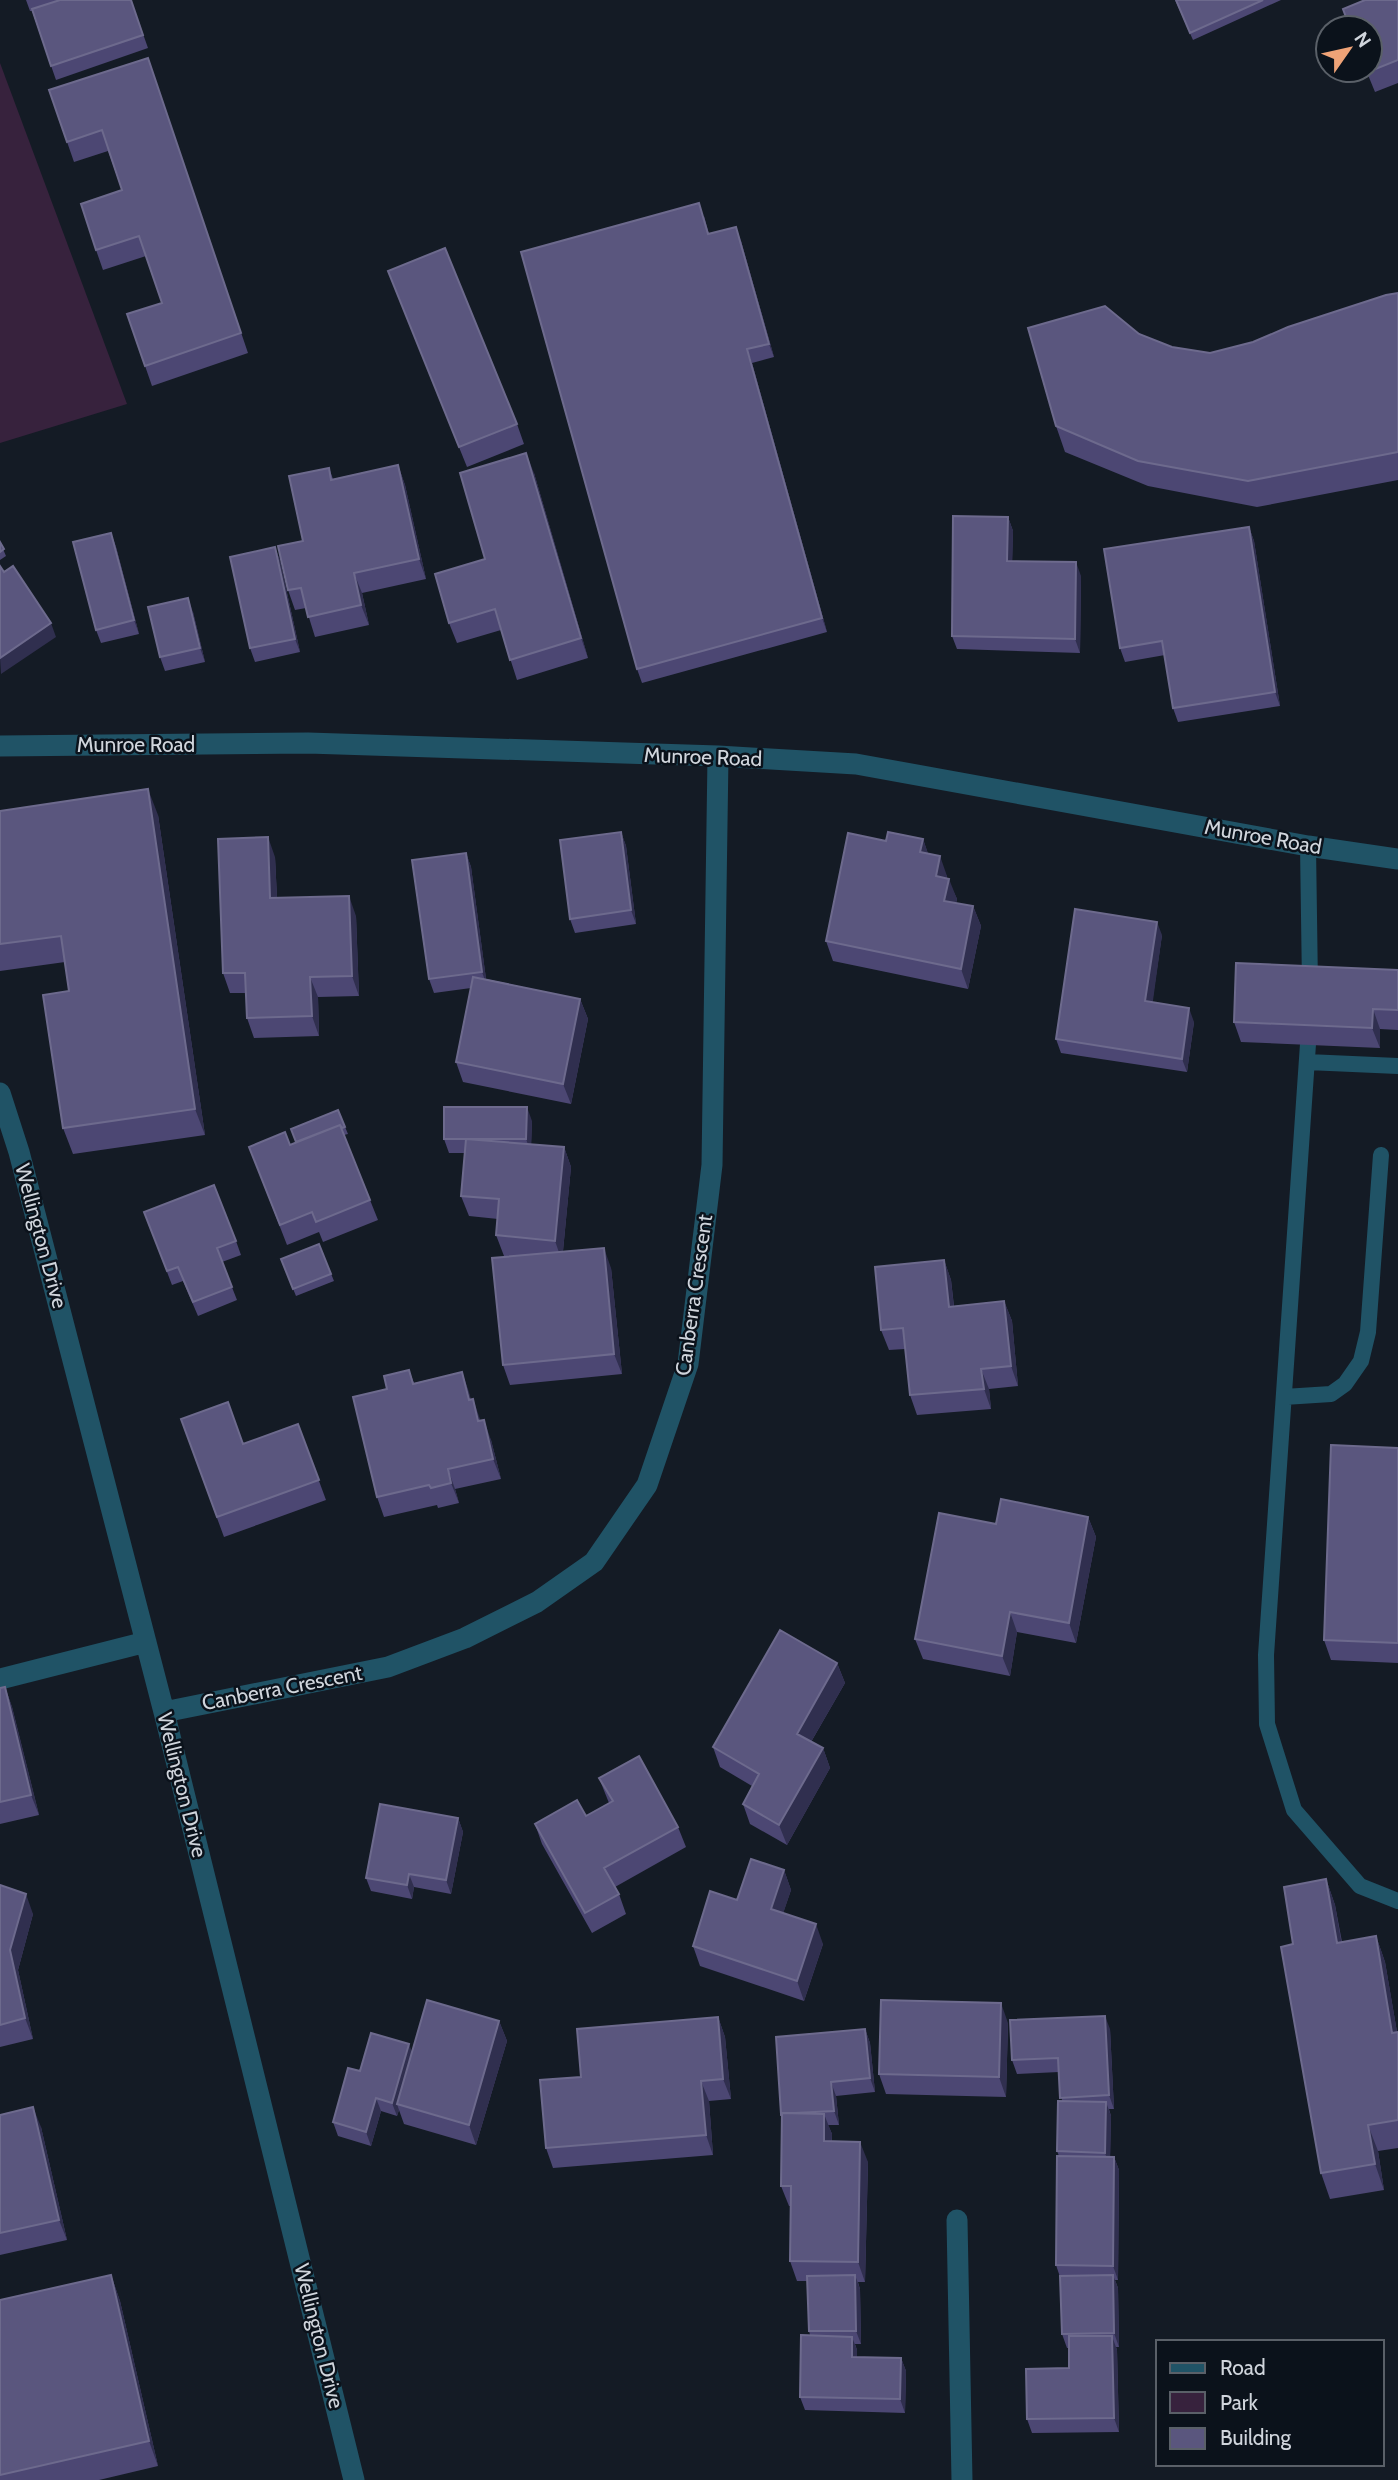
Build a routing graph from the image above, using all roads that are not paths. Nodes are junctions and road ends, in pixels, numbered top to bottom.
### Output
1 (0, 746) edge
2 (718, 756) junction
3 (1308, 846) junction
4 (1398, 859) edge
5 (1310, 986) edge
6 (1308, 1045) edge
7 (1307, 1062) junction
8 (1398, 1066) edge
9 (0, 1093) edge
10 (1381, 1155) dead end
11 (1284, 1397) junction
12 (146, 1642) junction
13 (0, 1679) edge
14 (164, 1712) junction
15 (1398, 1901) edge
16 (957, 2220) dead end
17 (354, 2480) edge
18 (962, 2480) edge

1 - 2 street, Munroe Road
2 - 3 street, Munroe Road
2 - 14 street, Canberra Crescent
3 - 4 street, Munroe Road
3 - 5 lane
6 - 7 lane
7 - 8 lane
7 - 11 lane
9 - 12 street, Wellington Drive
10 - 11 lane
11 - 15 lane
12 - 13 street
12 - 14 street, Wellington Drive
14 - 17 street, Wellington Drive
16 - 18 street

